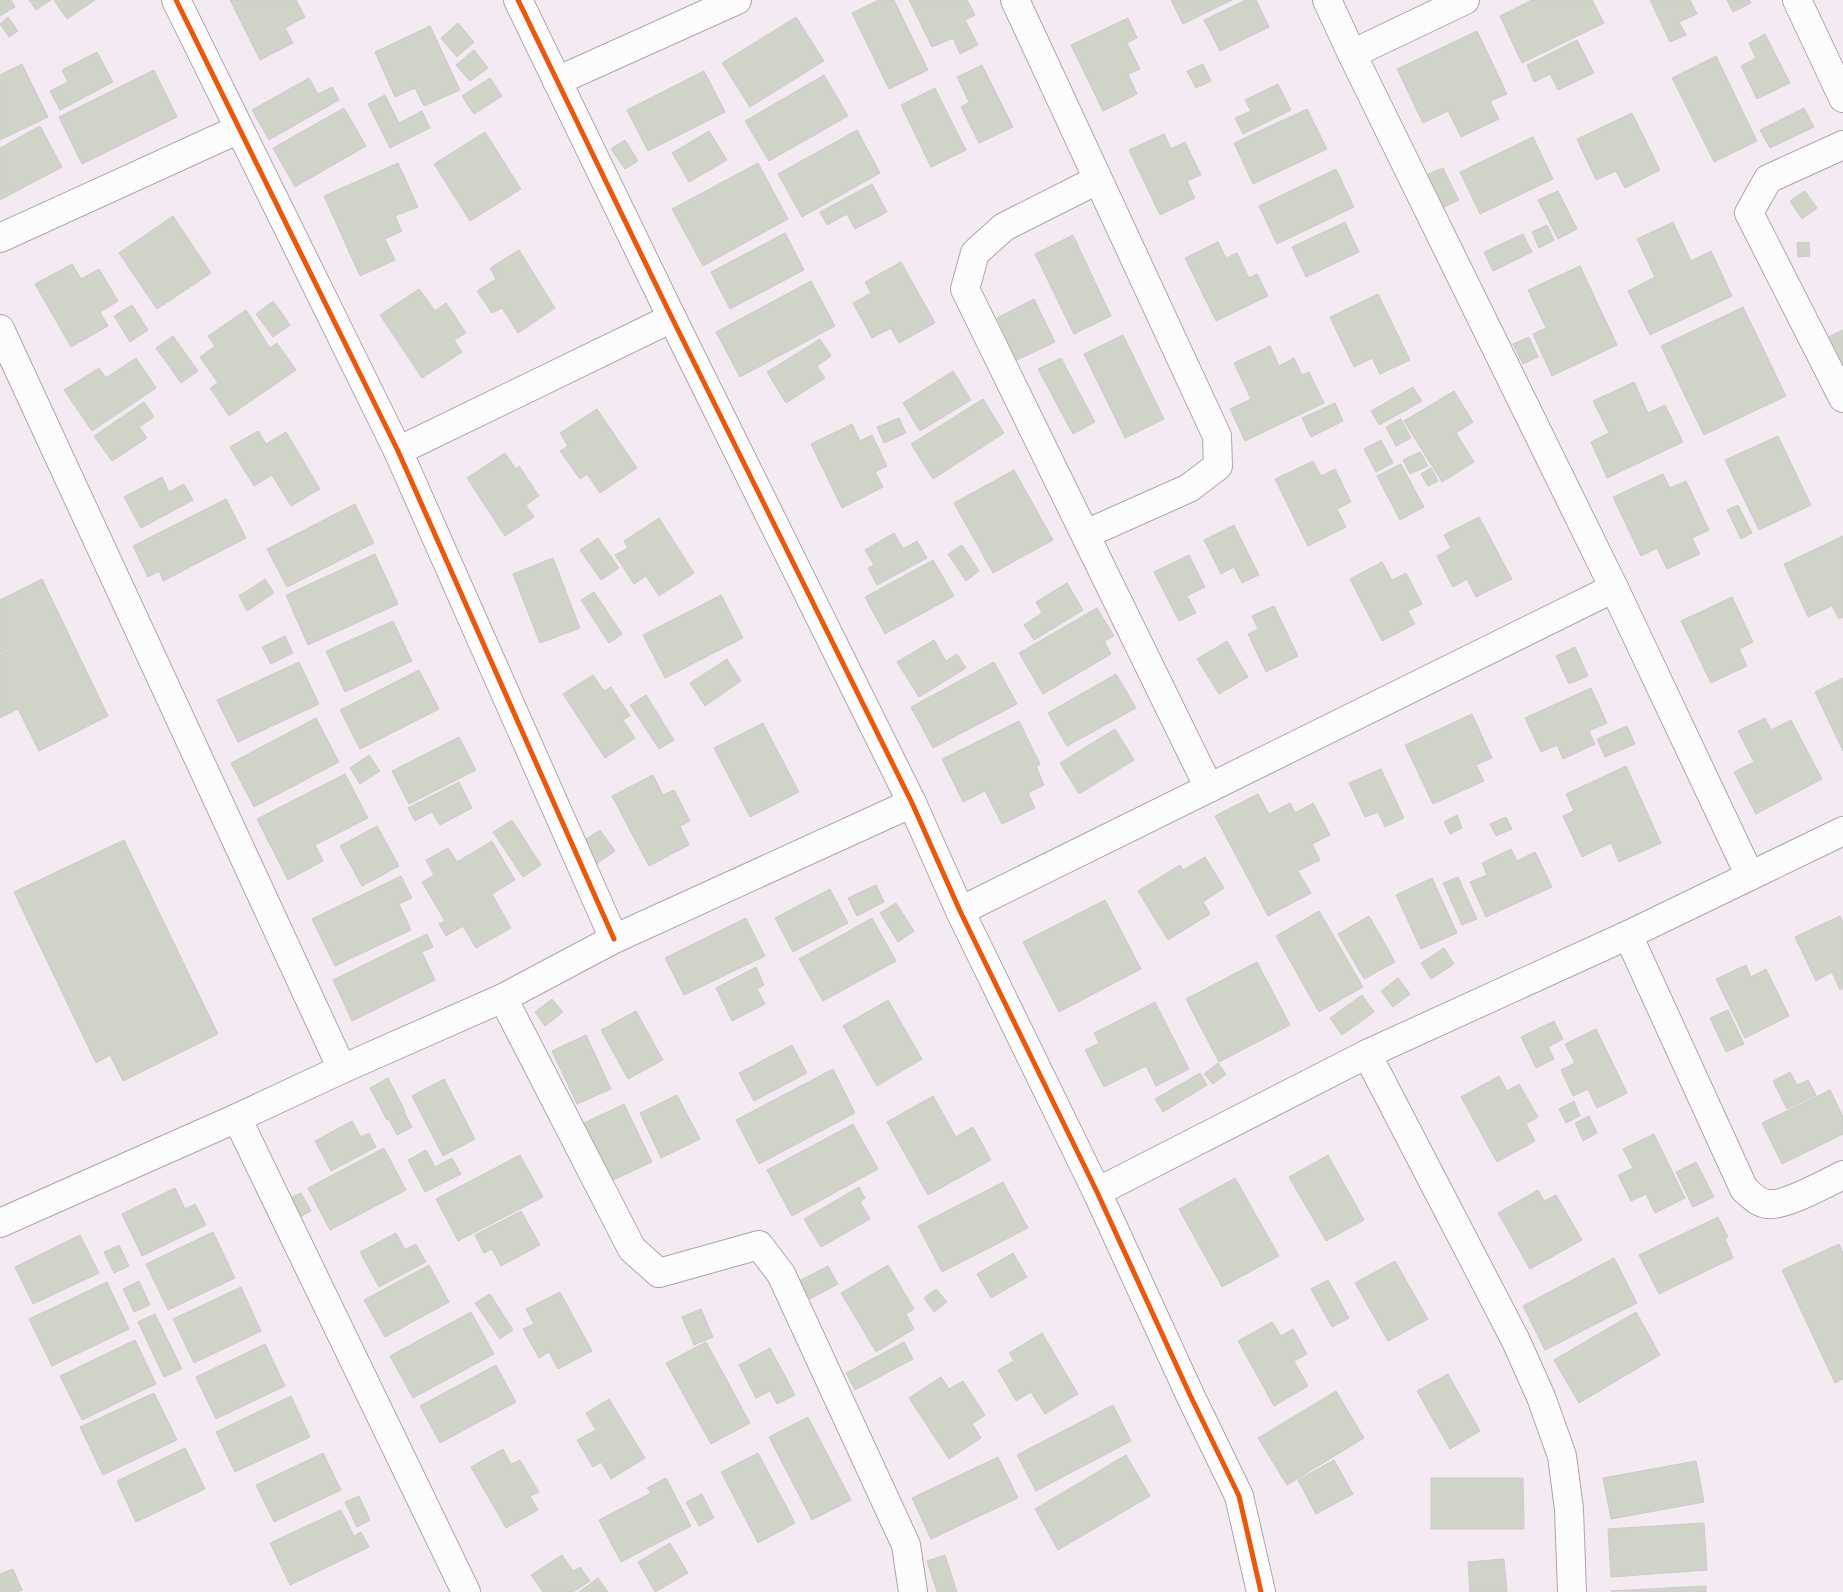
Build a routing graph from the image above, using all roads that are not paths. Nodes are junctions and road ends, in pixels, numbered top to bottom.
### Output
1 (176, 0) edge
2 (518, 0) edge
3 (737, 0) edge
4 (1015, 0) edge
5 (1327, 0) edge
6 (1464, 0) edge
7 (1797, 0) edge
8 (1352, 54) junction
9 (557, 81) junction
10 (1843, 98) edge
11 (239, 129) junction
12 (1843, 145) edge
13 (1097, 180) junction
14 (0, 238) edge
15 (672, 318) junction
16 (0, 329) edge
17 (1843, 398) edge
18 (398, 451) junction
19 (1086, 534) junction
20 (1614, 588) junction
21 (1210, 788) junction
22 (912, 803) junction
23 (1843, 831) edge
24 (1750, 876) junction
25 (960, 911) junction
26 (1628, 935) junction
27 (614, 939) junction
28 (503, 998) junction
29 (1367, 1054) junction
30 (342, 1069) junction
31 (237, 1118) junction
32 (1843, 1175) edge
33 (1097, 1192) junction
34 (0, 1223) edge
35 (466, 1592) edge
36 (913, 1592) edge
37 (1261, 1592) edge
38 (1572, 1592) edge

1 - 11 street
2 - 9 street
3 - 9 street
4 - 13 street
5 - 8 street
6 - 8 street
7 - 10 street
8 - 20 street
9 - 15 street
11 - 14 street
11 - 18 street
12 - 17 street
13 - 19 street
13 - 19 street
15 - 18 street
15 - 22 street
16 - 30 street
18 - 27 street
19 - 21 street
20 - 21 street
20 - 24 street
21 - 25 street
22 - 25 street
22 - 27 street
23 - 24 street
24 - 26 street
25 - 33 street
26 - 29 street
26 - 32 street
27 - 28 street
28 - 30 street
28 - 36 street
29 - 33 street
29 - 38 street
30 - 31 street
31 - 34 street
31 - 35 street
33 - 37 street

